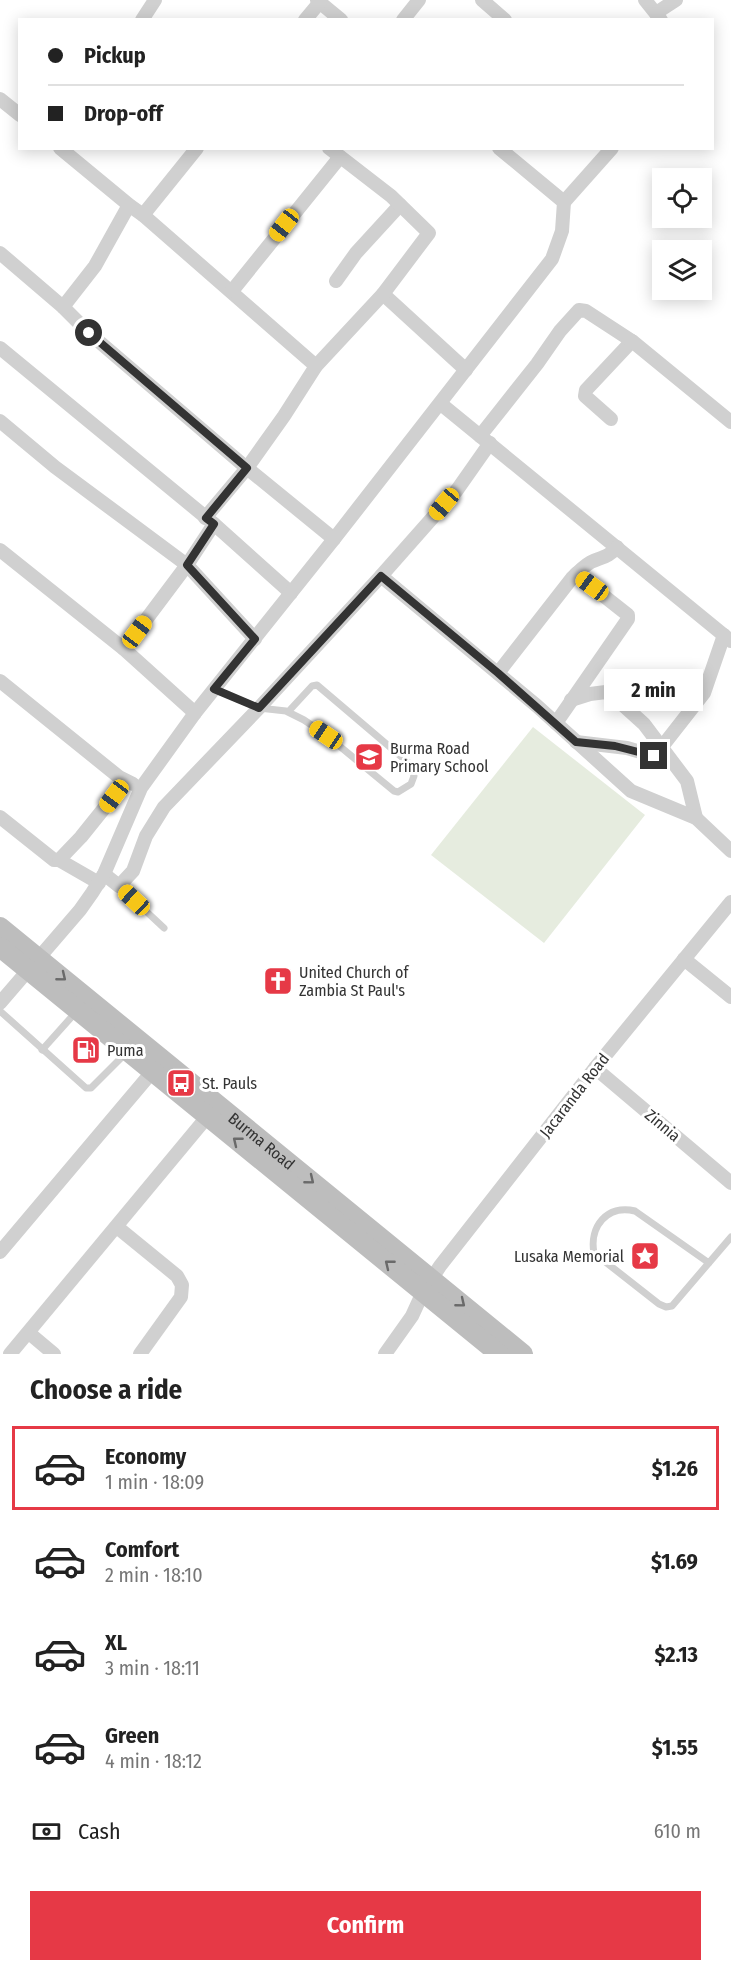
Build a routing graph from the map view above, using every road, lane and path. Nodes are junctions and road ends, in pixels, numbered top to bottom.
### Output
1 (155, 0) edge
2 (419, 0) edge
3 (482, 0) edge
4 (645, 0) edge
5 (676, 0) edge
6 (319, 1) edge
7 (658, 16) edge
8 (143, 18) edge
9 (306, 18) edge
10 (339, 18) edge
11 (405, 18) edge
12 (503, 18) edge
13 (0, 99) edge
14 (18, 113) edge
15 (62, 150) edge
16 (195, 150) edge
17 (501, 150) edge
18 (610, 150) edge
19 (334, 153) edge
20 (564, 202) junction
21 (129, 205) junction
22 (400, 205) junction
23 (143, 214) junction
24 (0, 253) edge
25 (336, 281) dead end
26 (232, 291) junction
27 (383, 294) junction
28 (63, 307) junction
29 (632, 341) junction
30 (0, 348) edge
31 (316, 366) junction
32 (466, 370) junction
33 (441, 404) junction
34 (610, 419) dead end
35 (0, 421) edge
36 (731, 422) edge
37 (485, 439) junction
38 (247, 468) junction
39 (210, 521) junction
40 (334, 539) junction
41 (617, 547) junction
42 (0, 550) edge
43 (187, 565) junction
44 (576, 574) junction
45 (381, 576) junction
46 (291, 593) junction
47 (728, 638) edge
48 (255, 639) junction
49 (124, 649) junction
50 (498, 673) junction
51 (0, 681) edge
52 (214, 689) junction
53 (571, 700) junction
54 (259, 708) junction
55 (288, 712) junction
56 (195, 713) junction
57 (555, 723) junction
58 (576, 742) junction
59 (661, 748) junction
60 (671, 761) junction
61 (126, 781) junction
62 (141, 788) junction
63 (0, 817) edge
64 (696, 818) junction
65 (731, 851) edge
66 (58, 860) junction
67 (102, 878) junction
68 (118, 886) junction
69 (731, 902) edge
70 (0, 927) edge
71 (164, 928) dead end
72 (0, 948) edge
73 (684, 959) junction
74 (33, 964) junction
75 (0, 981) edge
76 (12, 990) junction
77 (731, 997) edge
78 (0, 1003) edge
79 (0, 1011) edge
80 (77, 1011) junction
81 (42, 1050) junction
82 (128, 1052) junction
83 (595, 1068) junction
84 (152, 1072) junction
85 (207, 1117) junction
86 (731, 1183) edge
87 (117, 1227) junction
88 (731, 1237) edge
89 (0, 1252) edge
90 (709, 1263) junction
91 (427, 1285) junction
92 (28, 1333) junction
93 (10, 1354) edge
94 (54, 1354) edge
95 (140, 1354) edge
96 (385, 1354) edge
97 (499, 1354) edge
98 (523, 1354) edge

1 - 8 street
2 - 11 street
3 - 12 street
4 - 7 street
5 - 7 street
6 - 9 street
6 - 10 street
13 - 14 street
15 - 21 street
16 - 23 street
17 - 20 street
18 - 20 street
19 - 22 street
19 - 26 street
20 - 32 street
21 - 23 street
21 - 28 street
22 - 25 street
22 - 27 street
23 - 26 street
24 - 28 street
26 - 31 street
27 - 31 street
27 - 32 street
28 - 38 street
29 - 34 street
29 - 36 street
29 - 37 street
30 - 39 street
31 - 38 street
32 - 33 street
33 - 37 street
33 - 40 street
35 - 43 street
37 - 41 street
37 - 45 street
38 - 39 street
38 - 40 street
39 - 43 street
39 - 46 street
40 - 46 street
41 - 44 street
41 - 47 street
42 - 49 street
43 - 48 street
43 - 49 street
44 - 50 street
44 - 53 street
45 - 50 street
45 - 54 street
46 - 48 street
47 - 59 street
48 - 52 street
49 - 56 street
50 - 57 street
51 - 61 street
52 - 54 lane
52 - 56 street
53 - 57 street
53 - 59 street
54 - 55 lane
54 - 68 street
55 - 55 lane
56 - 62 street
57 - 58 street
58 - 60 street
58 - 64 street
59 - 60 street
60 - 64 street
61 - 62 street
61 - 66 street
62 - 67 street
63 - 66 street
64 - 65 street
66 - 67 street
67 - 68 street
67 - 74 street
68 - 71 lane
69 - 73 street, Jacaranda Road
70 - 74 main road, Burma Road
72 - 74 main road, Burma Road
73 - 77 street
73 - 83 street, Jacaranda Road
74 - 76 street
74 - 80 main road, Burma Road
74 -> 91 main road, Burma Road
75 - 76 street
76 - 78 street
79 - 81 lane
80 - 81 lane
80 - 82 main road, Burma Road
81 - 82 lane
82 - 84 main road, Burma Road
83 - 86 street, Zinnia
83 - 91 street, Jacaranda Road
84 - 85 main road, Burma Road
84 - 89 street
85 - 87 street
91 -> 85 main road, Burma Road
87 - 92 street
87 - 95 street
88 - 90 lane
90 - 90 lane
91 - 96 street, Jacaranda Road
91 - 97 main road, Burma Road
91 -> 98 main road, Burma Road
92 - 93 street
92 - 94 street

